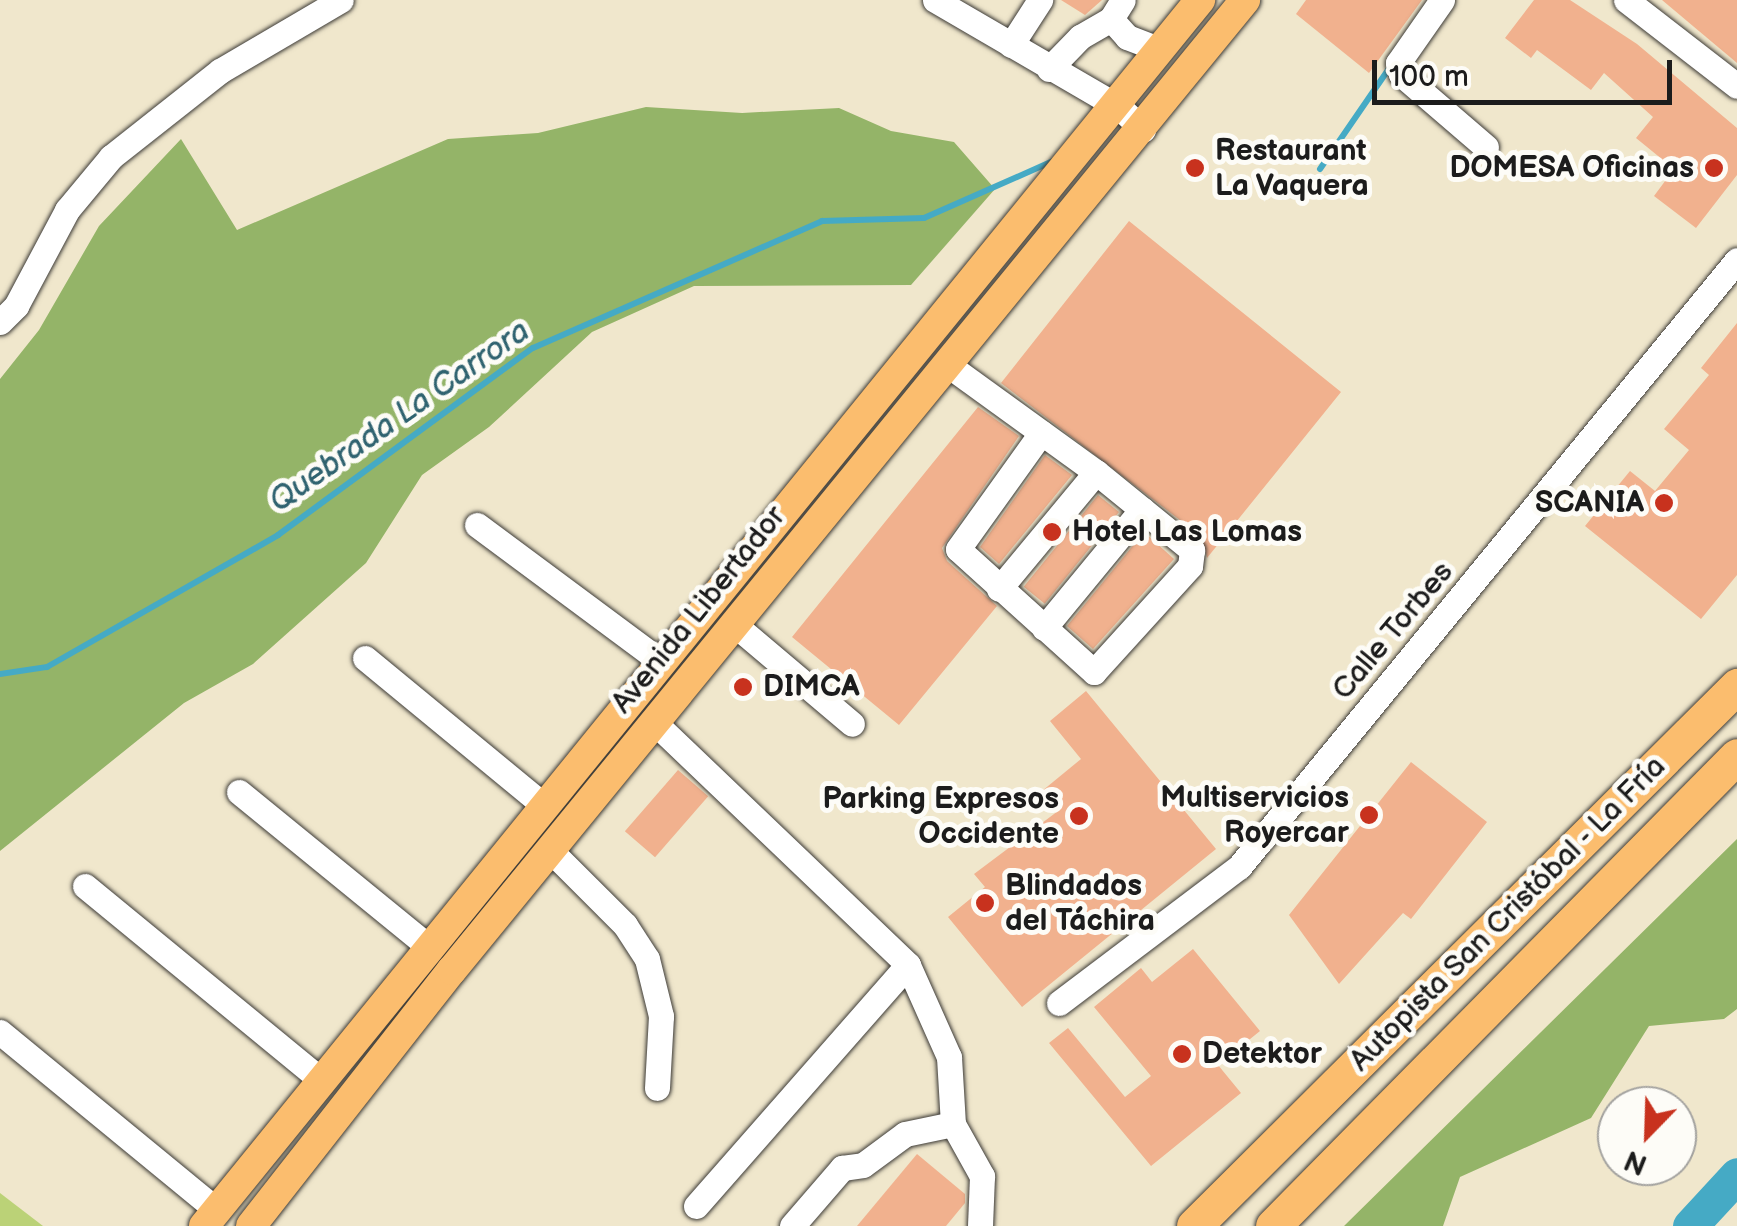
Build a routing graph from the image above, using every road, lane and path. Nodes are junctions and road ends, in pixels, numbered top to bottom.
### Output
1 (342, 0) edge
2 (934, 0) edge
3 (1040, 0) edge
4 (1200, 0) edge
5 (1245, 0) edge
6 (1442, 0) edge
7 (1626, 0) edge
8 (1117, 9) edge
9 (1011, 45) junction
10 (1160, 50) junction
11 (1049, 68) junction
12 (1737, 86) edge
13 (1119, 107) junction
14 (1142, 128) junction
15 (1486, 146) dead end
16 (1737, 260) edge
17 (0, 322) edge
18 (948, 365) junction
19 (1041, 432) junction
20 (1096, 472) junction
21 (1142, 509) junction
22 (477, 525) dead end
23 (999, 589) junction
24 (735, 625) junction
25 (1044, 628) junction
26 (365, 658) dead end
27 (659, 660) junction
28 (1737, 686) edge
29 (655, 722) junction
30 (852, 724) dead end
31 (1737, 756) edge
32 (238, 792) dead end
33 (542, 804) junction
34 (550, 850) junction
35 (85, 886) dead end
36 (428, 946) junction
37 (908, 965) junction
38 (1059, 1003) dead end
39 (0, 1032) edge
40 (322, 1081) junction
41 (657, 1088) dead end
42 (953, 1124) junction
43 (696, 1206) dead end
44 (210, 1218) edge
45 (251, 1226) edge
46 (792, 1226) edge
47 (980, 1226) edge
48 (1194, 1226) edge
49 (1272, 1226) edge

1 - 17 street
2 - 9 street
3 - 9 street
4 - 10 main road, Avenida Libertador
5 - 14 main road, Avenida Libertador
6 - 15 street
7 - 12 street
8 - 10 street
8 - 11 street
9 - 11 street
10 - 13 main road, Avenida Libertador
11 - 13 street
13 - 14 street
13 - 27 main road, Avenida Libertador
14 - 18 main road, Avenida Libertador
16 - 38 street, Calle Torbes
18 - 19 street
18 - 24 main road, Avenida Libertador
19 - 20 street
19 - 23 street
20 - 21 street
20 - 23 street
21 - 25 street
21 - 25 street
22 - 27 street
23 - 25 street
24 - 29 main road, Avenida Libertador
24 - 30 street
26 - 33 street
27 - 33 main road, Avenida Libertador
28 - 48 highway, Autopista San Cristóbal - La Fría
29 - 34 main road, Avenida Libertador
29 - 37 street
31 - 49 highway, Autopista San Cristóbal - La Fría
32 - 36 street
33 - 36 main road, Avenida Libertador
34 - 41 street
34 - 45 main road, Avenida Libertador
35 - 40 street
36 - 40 main road, Avenida Libertador
37 - 42 street
37 - 43 street
39 - 44 street
40 - 44 main road, Avenida Libertador
42 - 46 street
42 - 47 street

